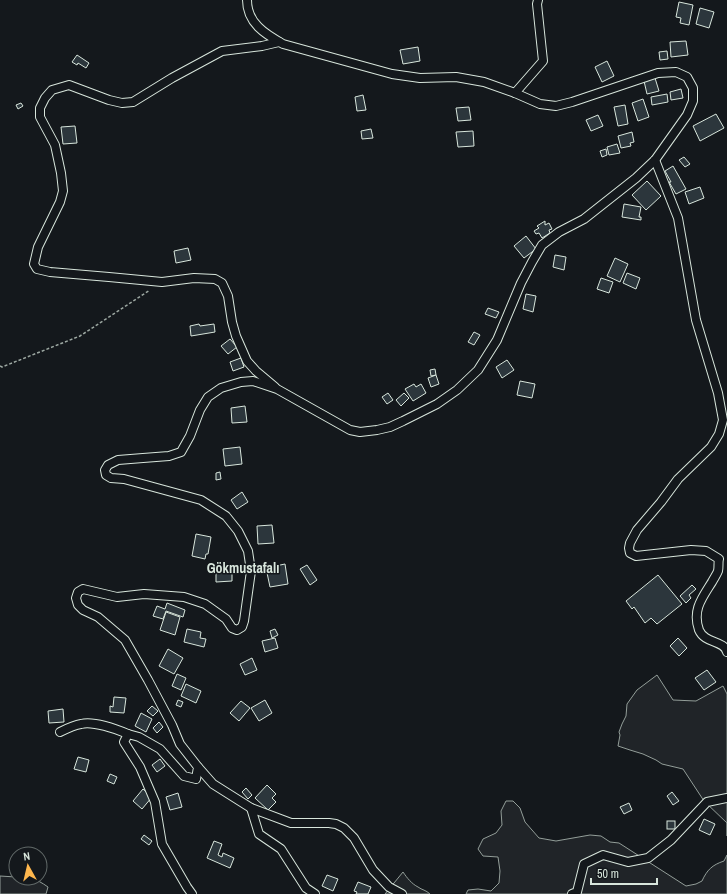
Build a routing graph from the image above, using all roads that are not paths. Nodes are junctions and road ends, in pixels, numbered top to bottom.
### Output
1 (247, 0) edge
2 (538, 0) edge
3 (279, 42) junction
4 (515, 93) junction
5 (655, 160) junction
6 (277, 389) junction
7 (727, 652) edge
8 (60, 732) dead end
9 (128, 734) junction
10 (198, 767) junction
11 (727, 798) edge
12 (251, 808) junction
13 (192, 894) edge
14 (315, 894) edge
15 (402, 894) edge
16 (572, 894) edge

1 - 3 street
2 - 4 street
3 - 4 street
3 - 6 street
4 - 5 street
5 - 6 street
5 - 7 street
6 - 10 street
8 - 9 street
9 - 10 street
9 - 13 street
10 - 12 street
11 - 16 street
12 - 14 street
12 - 15 street

